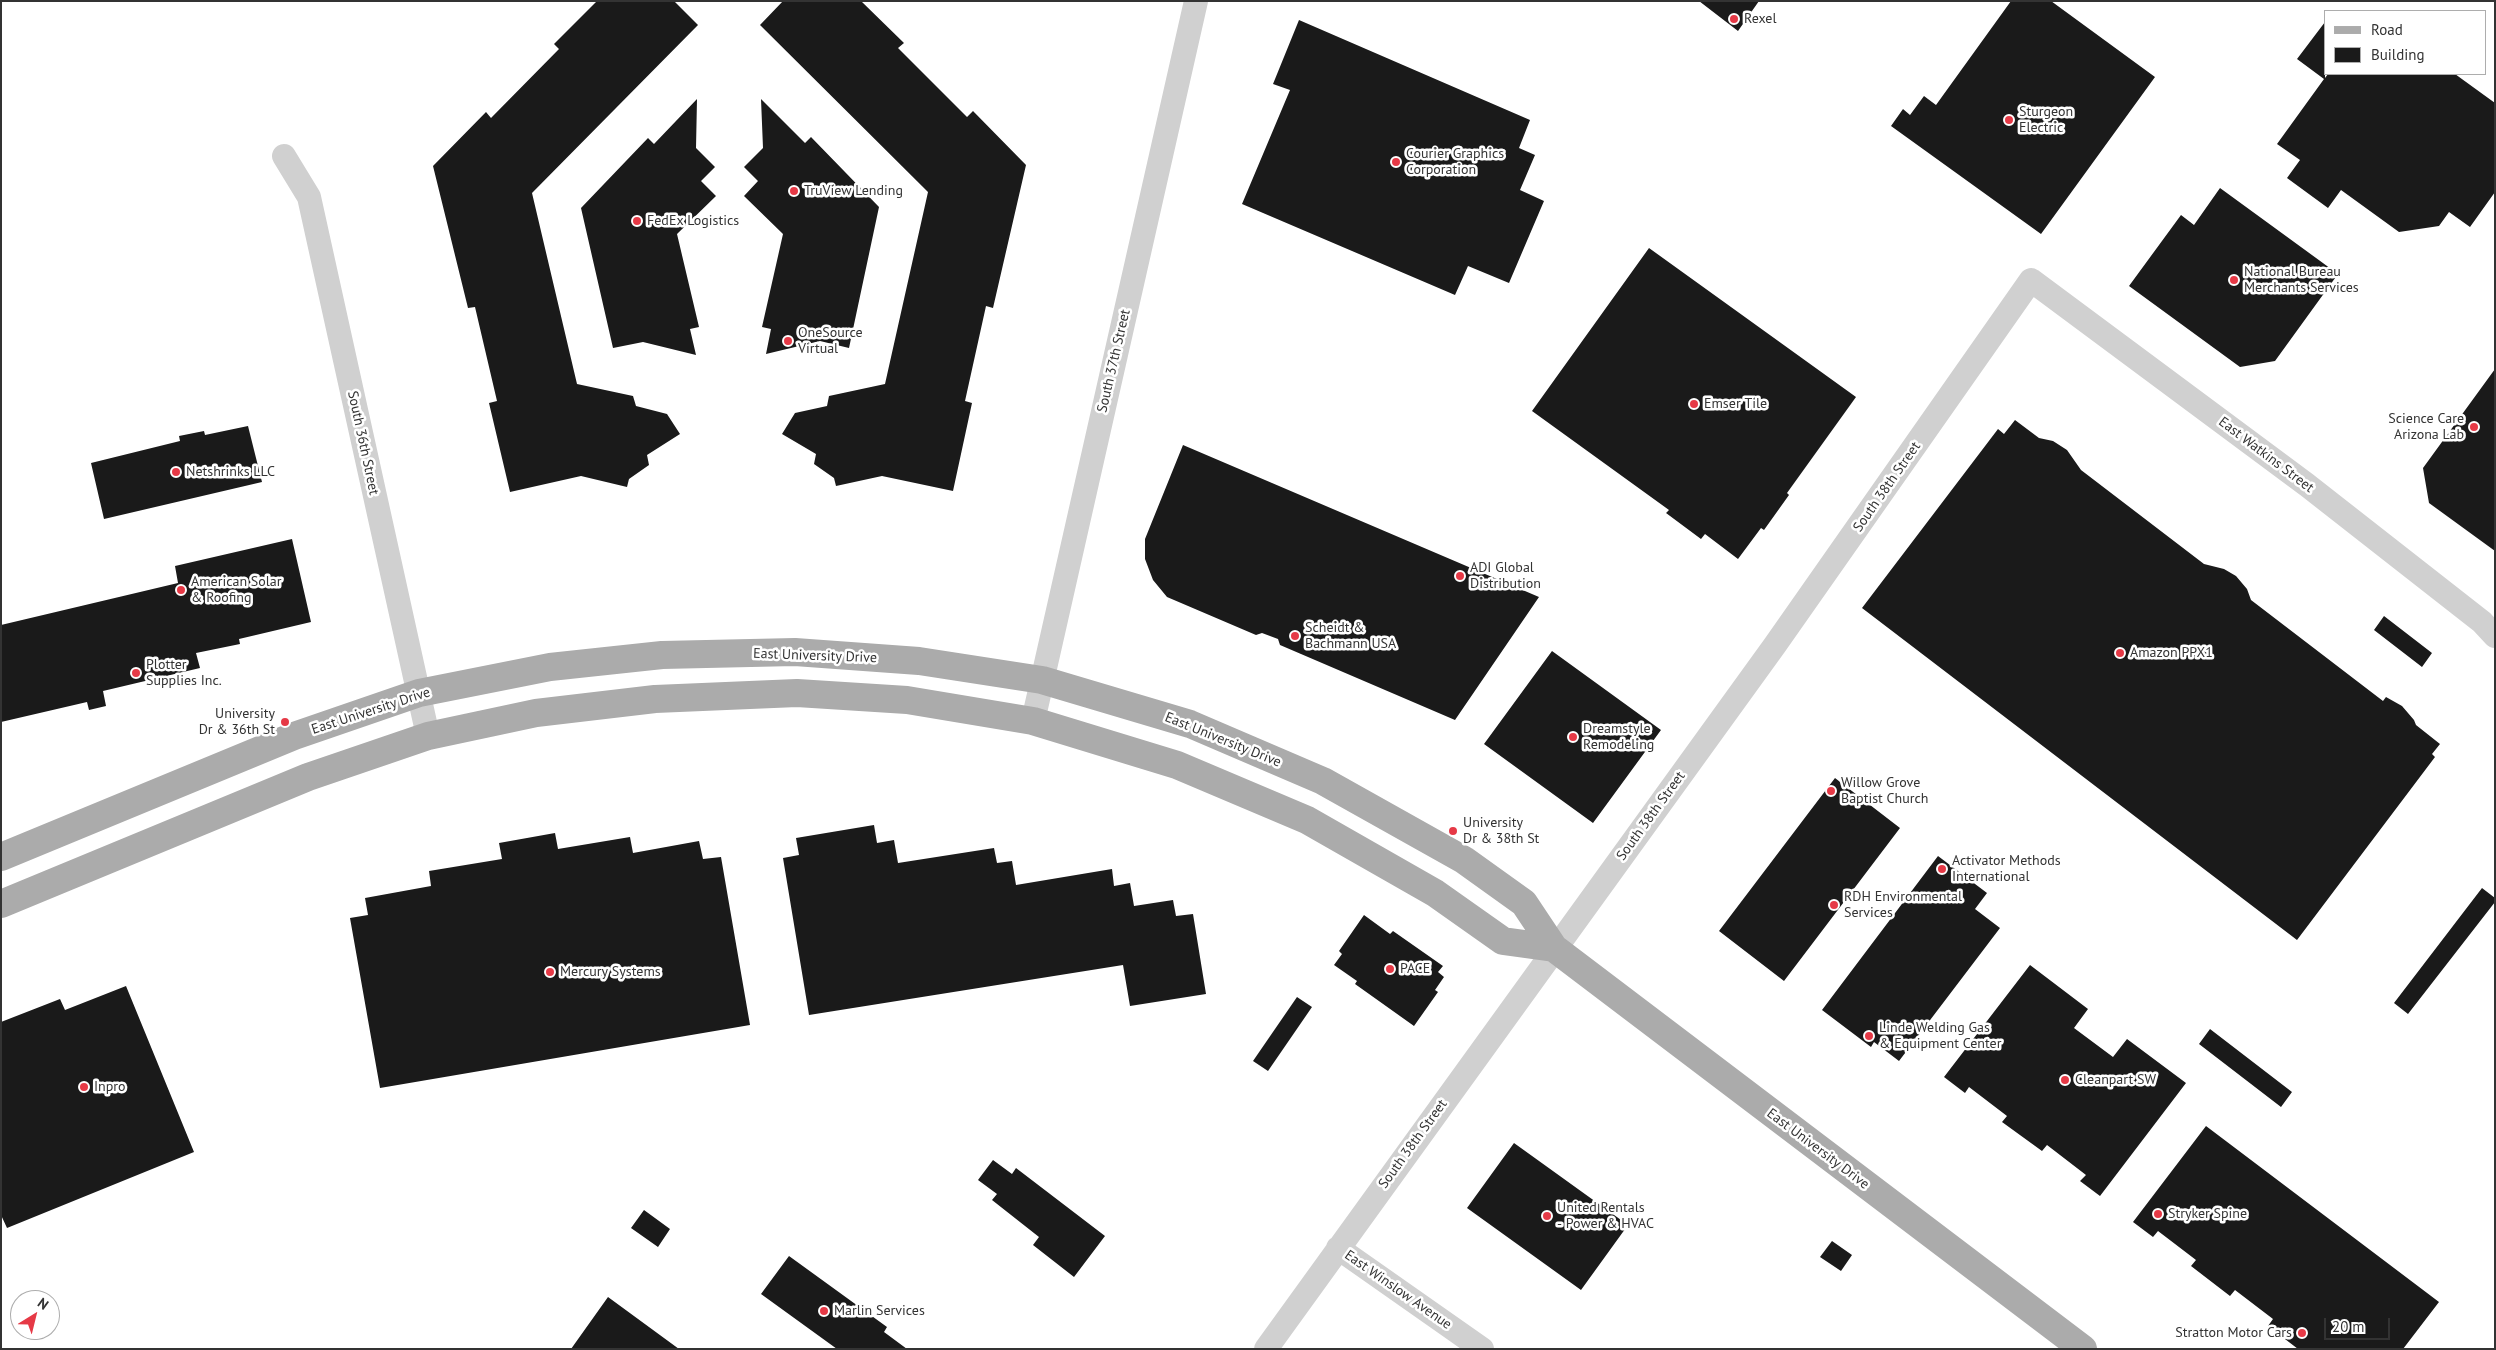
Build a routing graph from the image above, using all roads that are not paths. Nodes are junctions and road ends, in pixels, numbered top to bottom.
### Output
1 (1196, 1) edge
2 (284, 156) dead end
3 (2031, 280) joint
4 (2495, 636) edge
5 (1042, 680) junction
6 (419, 693) junction
7 (1033, 721) junction
8 (428, 736) junction
9 (1, 857) edge
10 (1, 904) edge
11 (1554, 948) junction
12 (1338, 1248) junction
13 (2081, 1348) edge
14 (1266, 1349) edge
15 (1482, 1349) edge

1 - 5 street, South 37th Street
2 - 6 street, South 36th Street
3 - 4 street, East Watkins Street
3 - 11 street, South 38th Street
5 - 6 main road, East University Drive
5 - 7 street, South 37th Street
5 - 11 main road, East University Drive
6 - 8 street, South 36th Street
6 - 9 main road, East University Drive
7 - 8 main road, East University Drive
7 - 11 main road, East University Drive
8 - 10 main road, East University Drive
11 - 12 street, South 38th Street
11 - 13 main road, East University Drive
12 - 14 street, South 38th Street
12 - 15 street, East Winslow Avenue

